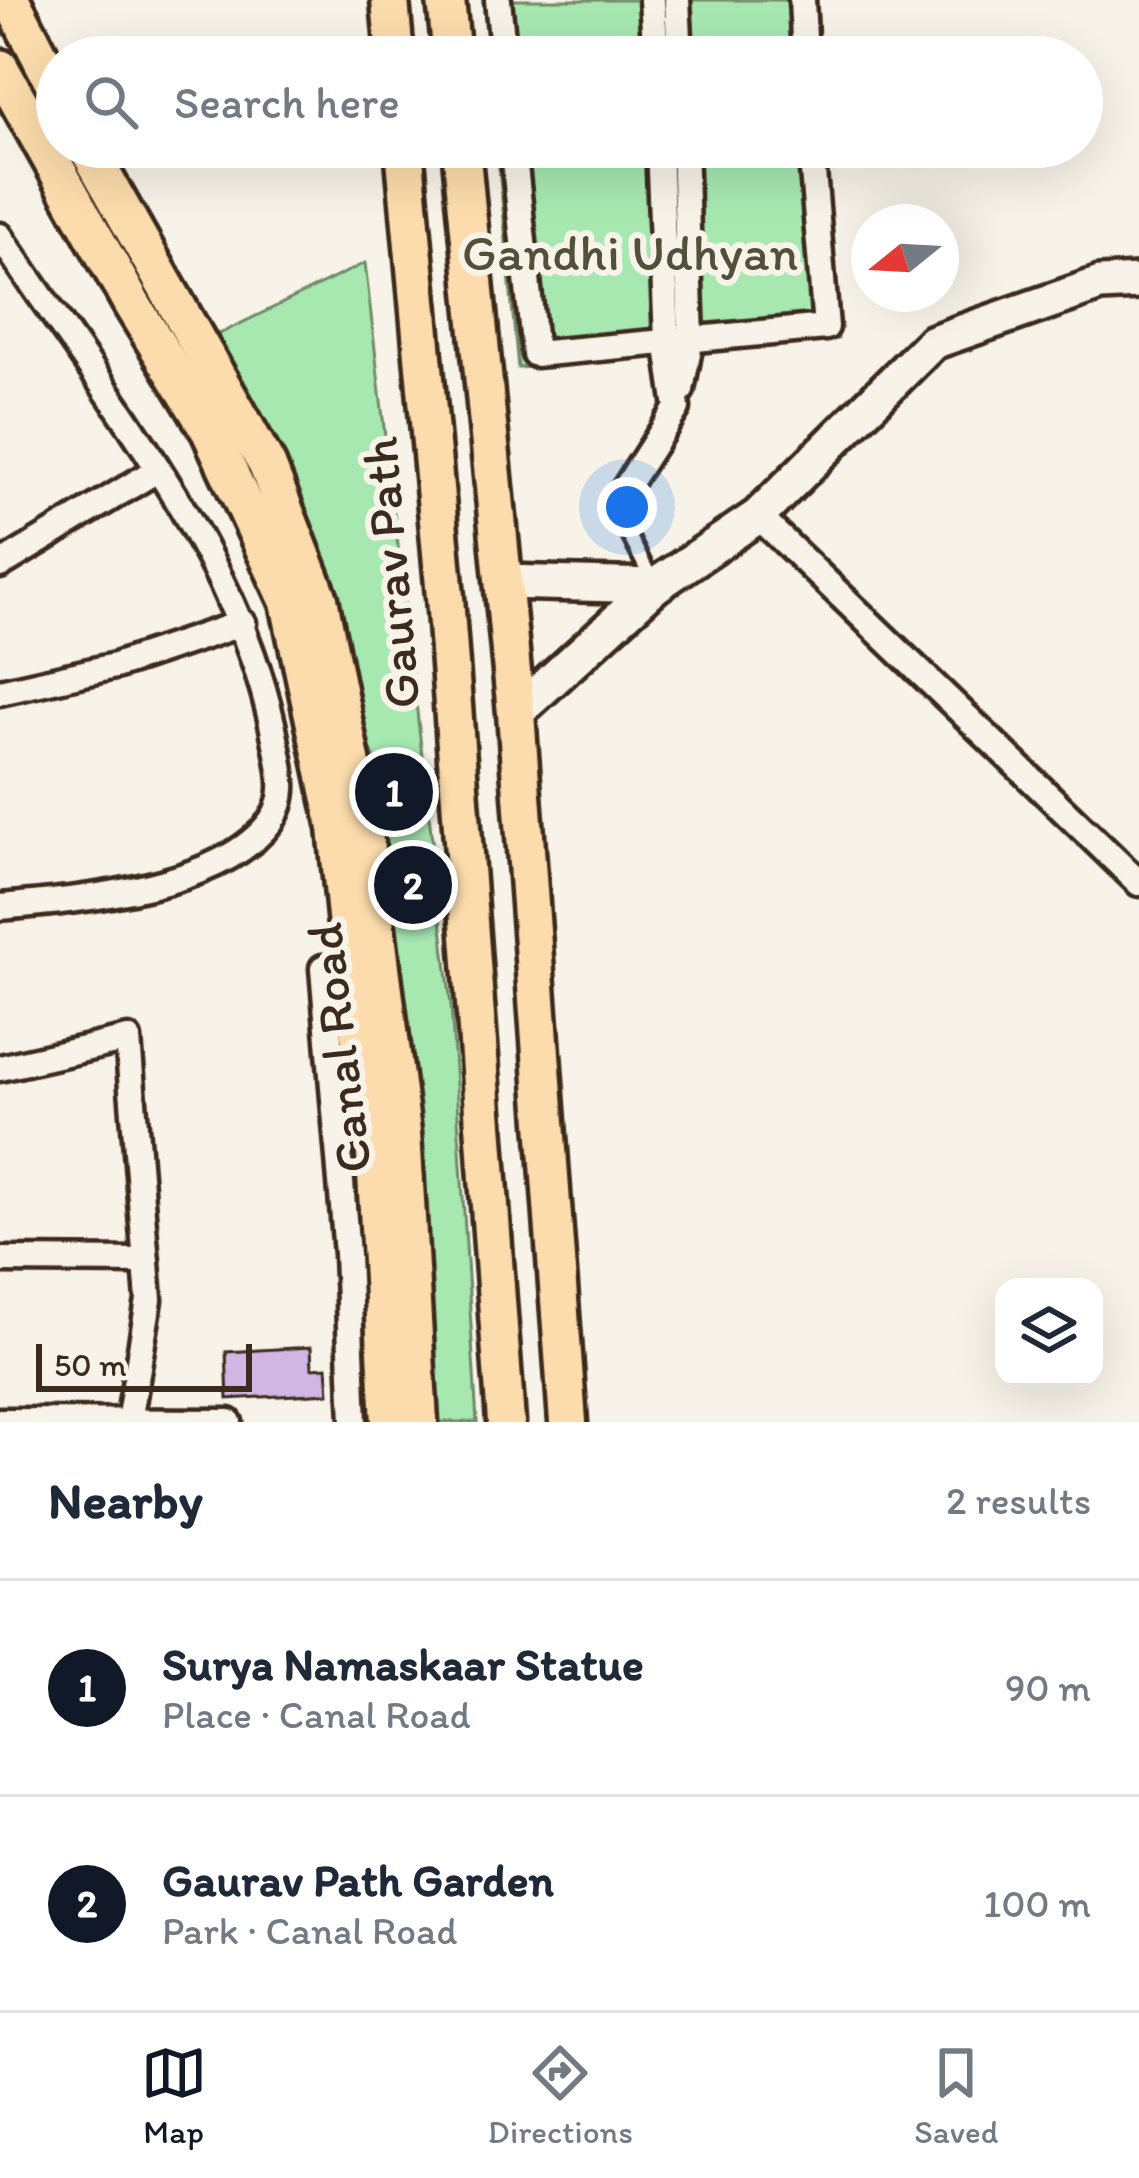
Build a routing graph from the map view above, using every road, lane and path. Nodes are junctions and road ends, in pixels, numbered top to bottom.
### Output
1 (10, 0) edge
2 (390, 0) edge
3 (446, 0) edge
4 (498, 0) edge
5 (652, 0) edge
6 (677, 0) edge
7 (802, 0) edge
8 (393, 36) edge
9 (450, 36) edge
10 (502, 36) edge
11 (655, 36) edge
12 (679, 36) edge
13 (804, 36) edge
14 (36, 49) edge
15 (0, 68) edge
16 (36, 132) edge
17 (56, 168) edge
18 (99, 168) edge
19 (406, 168) edge
20 (462, 168) edge
21 (515, 168) edge
22 (661, 168) edge
23 (683, 168) edge
24 (813, 168) edge
25 (0, 236) edge
26 (1139, 282) edge
27 (679, 339) junction
28 (157, 470) junction
29 (614, 506) joint
30 (758, 516) junction
31 (0, 565) edge
32 (504, 582) junction
33 (656, 586) junction
34 (243, 623) junction
35 (0, 692) edge
36 (516, 713) junction
37 (1139, 884) edge
38 (0, 908) edge
39 (323, 968) dead end
40 (0, 1068) edge
41 (0, 1260) edge
42 (146, 1261) junction
43 (0, 1421) edge
44 (129, 1421) edge
45 (229, 1422) edge
46 (354, 1422) edge
47 (390, 1422) edge
48 (419, 1422) edge
49 (506, 1422) edge
50 (568, 1422) edge

1 - 14 main road
2 - 8 main road
3 - 9 main road
4 - 10 street
5 - 11 street
6 - 12 street
7 - 13 street
15 - 16 main road
17 - 47 main road
18 - 48 main road, Canal Road
19 - 49 main road, Gaurav Path
20 - 32 main road
21 - 27 street
22 - 27 street
23 - 27 street
24 - 27 street
25 - 28 street
26 - 30 street
27 - 29 street
28 - 31 street
28 - 34 street
29 - 33 lane
30 - 33 street
30 - 37 street
32 - 33 street
32 - 36 main road
33 - 36 street
34 - 35 street
34 - 38 street
36 - 50 main road
39 - 46 street
40 - 42 street
41 - 42 street
42 - 44 street
43 - 44 street
44 - 45 street

